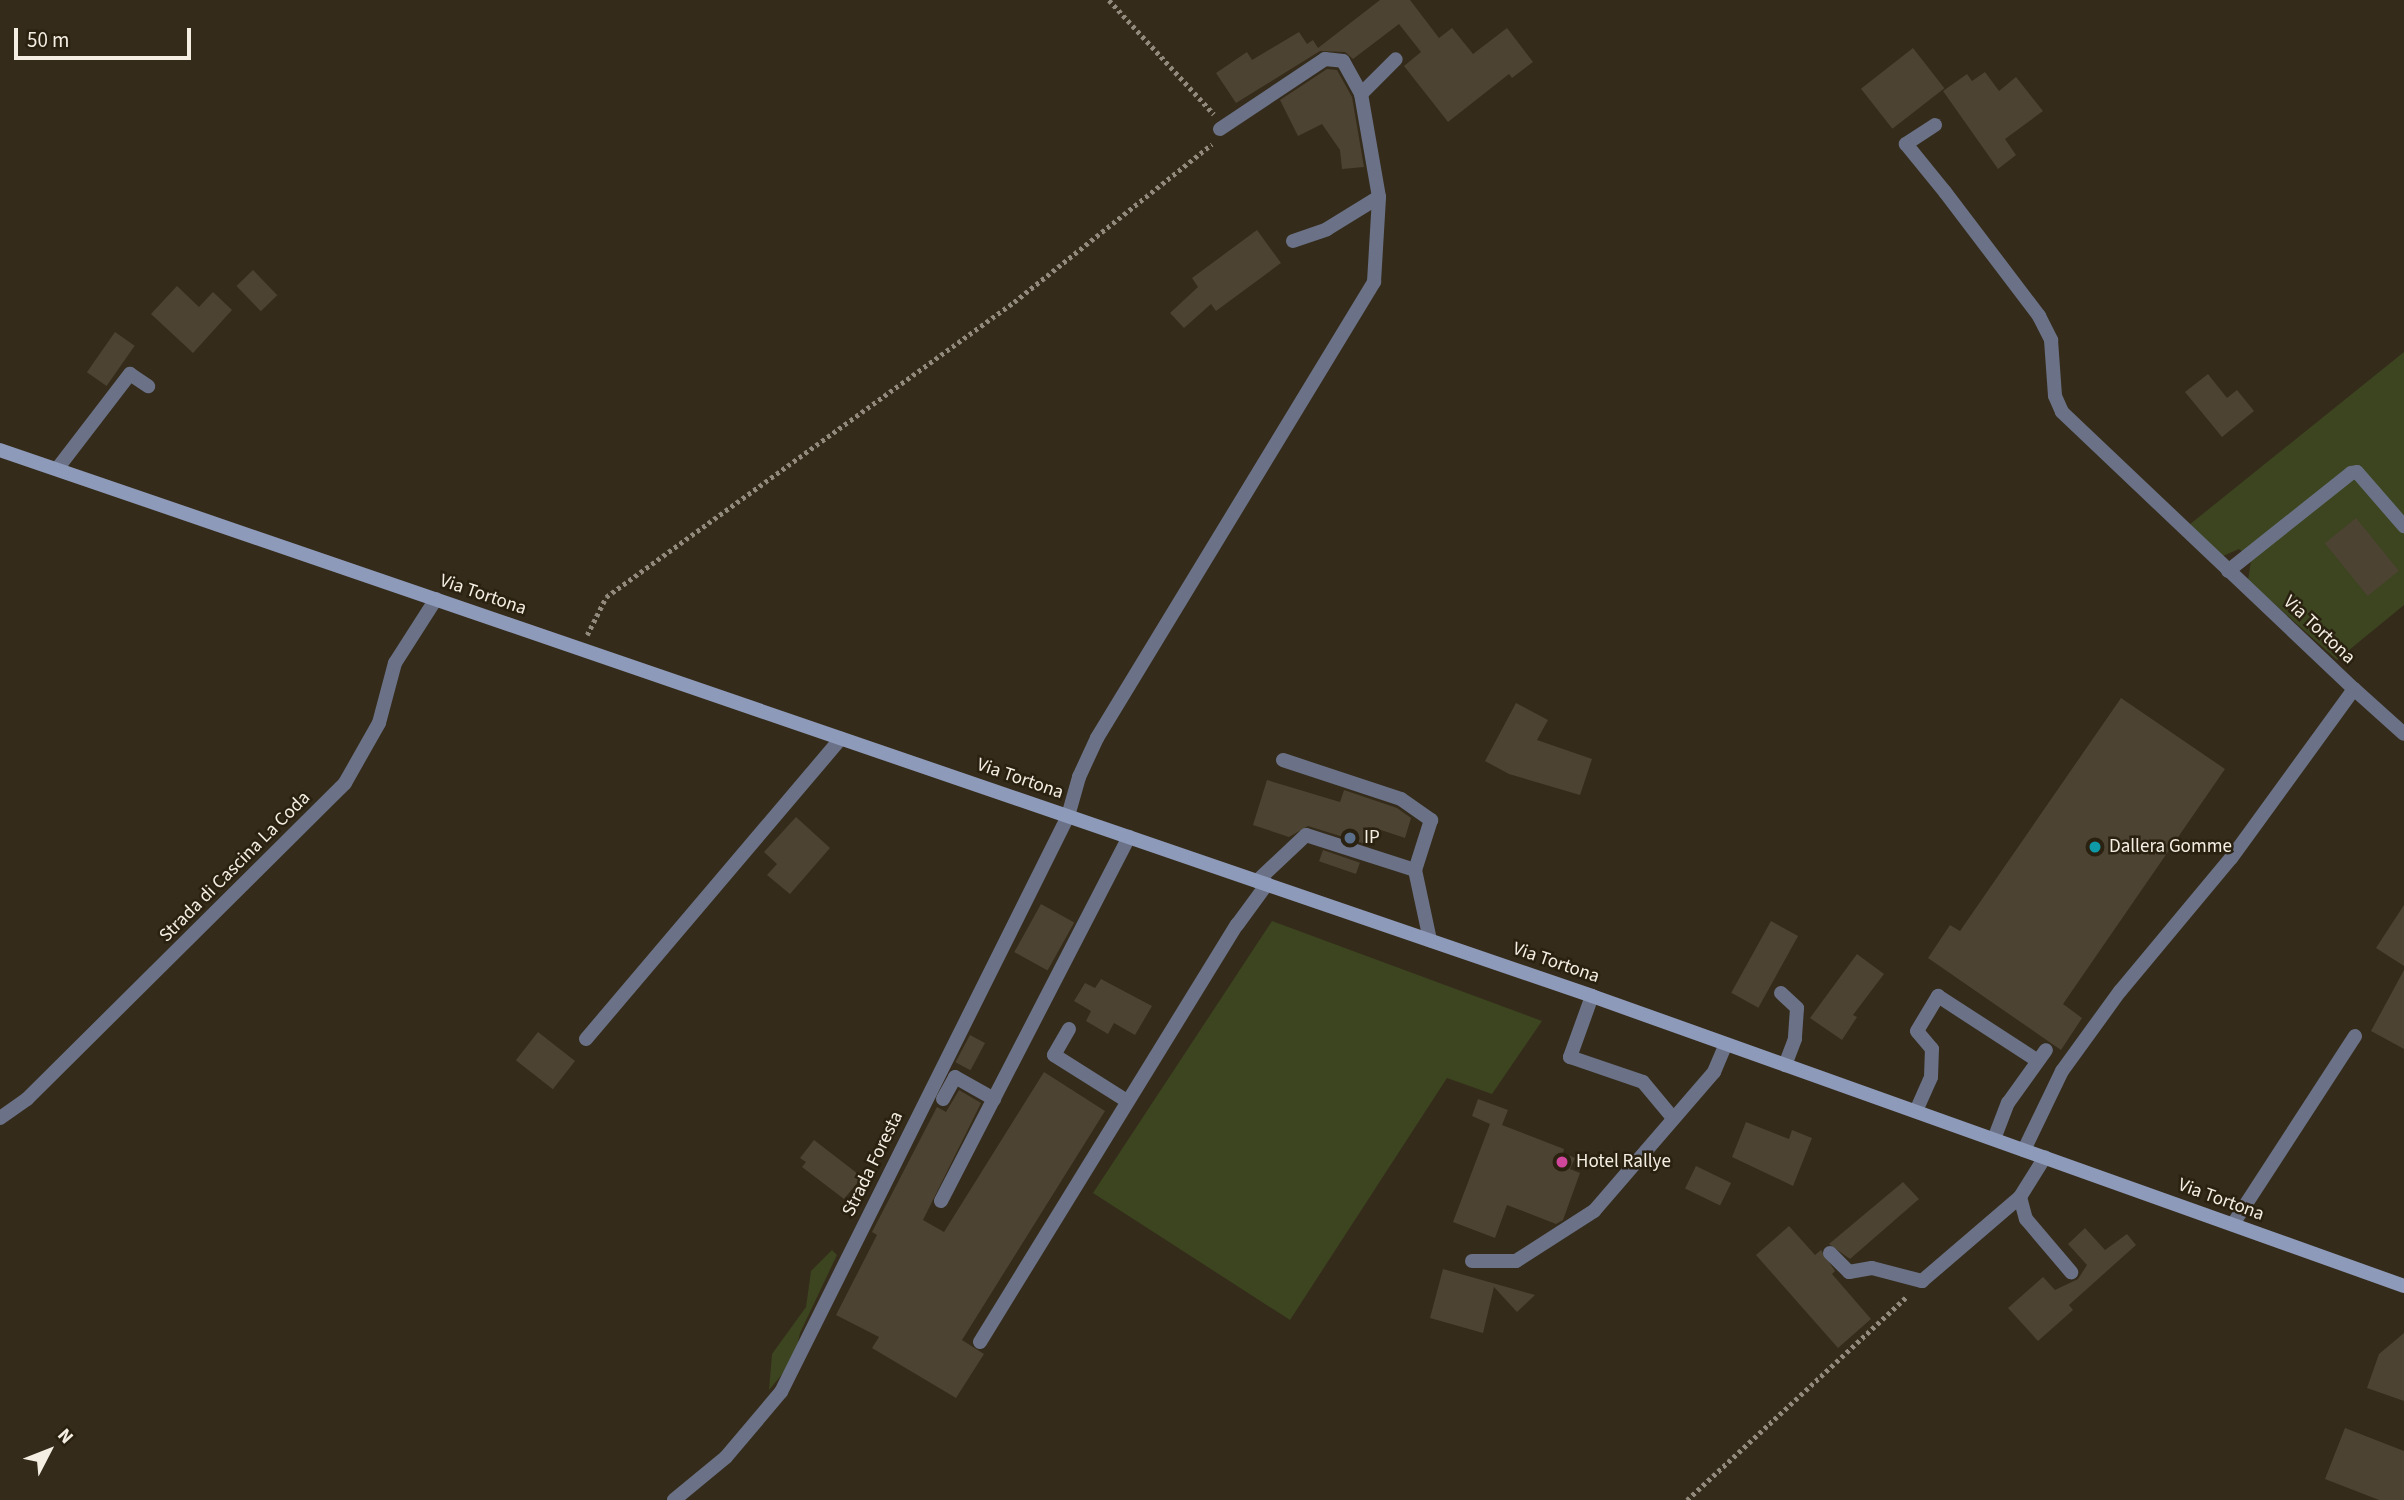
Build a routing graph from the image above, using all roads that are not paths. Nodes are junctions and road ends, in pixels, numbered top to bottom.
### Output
1 (1396, 59) dead end
2 (1361, 94) junction
3 (1934, 125) dead end
4 (1220, 130) road end
5 (1379, 197) junction
6 (1293, 241) dead end
7 (148, 386) dead end
8 (0, 450) edge
9 (57, 469) junction
10 (2404, 527) edge
11 (2228, 571) junction
12 (436, 599) junction
13 (2354, 689) junction
14 (2404, 733) edge
15 (841, 738) junction
16 (1283, 760) dead end
17 (1068, 816) junction
18 (1129, 837) junction
19 (1415, 870) junction
20 (1262, 883) junction
21 (1430, 940) junction
22 (1781, 993) dead end
23 (1592, 996) junction
24 (1069, 1029) dead end
25 (2355, 1036) dead end
26 (586, 1039) dead end
27 (1726, 1044) junction
28 (1786, 1065) junction
29 (943, 1099) dead end
30 (994, 1099) junction
31 (1128, 1101) junction
32 (1916, 1111) junction
33 (0, 1118) edge
34 (1673, 1118) junction
35 (1994, 1139) junction
36 (2025, 1150) junction
37 (2045, 1157) junction
38 (2020, 1197) junction
39 (941, 1201) dead end
40 (2233, 1224) junction
41 (1830, 1253) dead end
42 (1472, 1261) dead end
43 (2071, 1272) dead end
44 (2404, 1286) edge
45 (980, 1342) dead end
46 (674, 1500) edge

1 - 2 street
2 - 4 street, Strada Foresta
2 - 5 street, Strada Foresta
3 - 11 street, Via Tortona
5 - 6 street
5 - 17 street, Strada Foresta
7 - 9 street
8 - 9 main road, Via Tortona
9 - 12 main road, Via Tortona
10 - 11 street
11 - 13 street, Via Tortona
12 - 15 main road, Via Tortona
12 - 33 street, Strada di Cascina La Coda
13 - 14 street
13 - 36 street, Via Tortona
15 - 17 main road, Via Tortona
15 - 26 street
16 - 19 street
17 - 18 main road, Via Tortona
17 - 46 street, Strada Foresta
18 - 20 main road, Via Tortona
18 - 30 street
19 - 20 street
19 - 21 street
20 - 21 main road, Via Tortona
20 - 31 street
21 - 23 main road, Via Tortona
22 - 28 street
23 - 27 main road, Via Tortona
23 - 34 street
24 - 31 street
25 - 40 street
27 - 28 main road, Via Tortona
27 - 34 street
28 - 32 main road, Via Tortona
29 - 30 street
30 - 39 street
31 - 45 street
32 - 35 main road, Via Tortona
32 - 35 street
34 - 42 street
35 - 36 main road, Via Tortona
36 - 37 main road, Via Tortona
37 - 38 street
37 - 40 main road, Via Tortona
38 - 41 street
38 - 43 street
40 - 44 main road, Via Tortona

